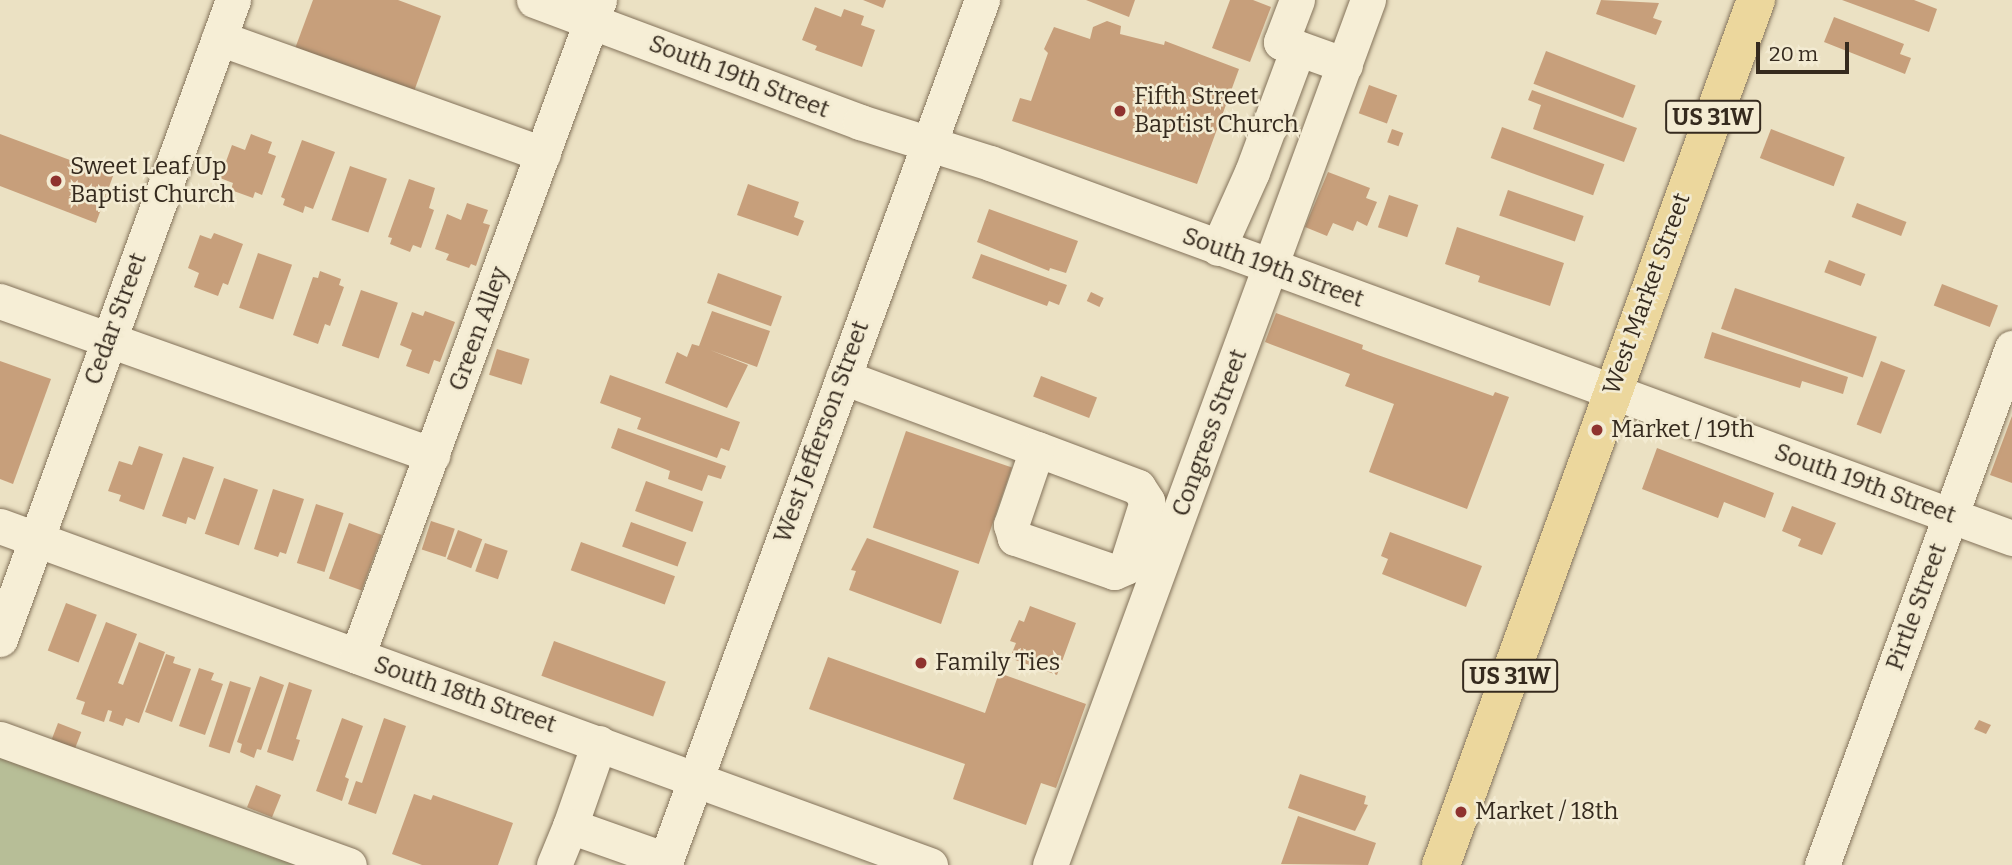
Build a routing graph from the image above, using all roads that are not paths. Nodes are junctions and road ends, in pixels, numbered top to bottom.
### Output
1 (233, 0) edge
2 (534, 0) edge
3 (982, 0) edge
4 (1297, 0) edge
5 (1368, 0) edge
6 (1756, 0) edge
7 (596, 11) edge
8 (219, 38) junction
9 (1298, 48) junction
10 (1345, 65) junction
11 (930, 144) junction
12 (543, 154) junction
13 (1218, 247) junction
14 (1272, 268) junction
15 (0, 301) edge
16 (109, 339) junction
17 (2012, 348) edge
18 (843, 377) junction
19 (1612, 391) junction
20 (1037, 449) dead end
21 (432, 455) junction
22 (1951, 515) junction
23 (0, 526) edge
24 (2012, 538) edge
25 (36, 539) junction
26 (0, 639) edge
27 (356, 656) junction
28 (0, 740) edge
29 (599, 743) junction
30 (696, 780) junction
31 (570, 826) junction
32 (665, 862) edge
33 (349, 865) edge
34 (554, 865) edge
35 (930, 865) edge
36 (1050, 865) edge
37 (1441, 865) edge
38 (1822, 865) edge

1 - 8 street, Cedar Street
2 - 7 street, South 19th Street
3 - 11 street, West Jefferson Street
4 - 9 street
5 - 10 street, Congress Street
6 - 19 main road, West Market Street / US 31W
7 - 11 street, South 19th Street
7 - 12 street, Green Alley
8 - 12 street
8 - 16 street, Cedar Street
9 - 10 street
9 - 13 street
10 - 14 street, Congress Street
11 - 13 street, South 19th Street
11 - 18 street, West Jefferson Street
12 - 21 street, Green Alley
13 - 14 street, South 19th Street
14 - 19 street, South 19th Street
14 - 36 street, Congress Street
15 - 16 street
16 - 21 street
16 - 25 street, Cedar Street
17 - 22 street, Pirtle Street
18 - 20 street
18 - 30 street, West Jefferson Street
19 - 22 street, South 19th Street
19 - 37 main road, West Market Street / US 31W
21 - 27 street, Green Alley
22 - 24 street, South 19th Street
22 - 38 street, Pirtle Street
23 - 25 street, South 18th Street
25 - 26 street, Cedar Street
25 - 27 street, South 18th Street
27 - 29 street, South 18th Street
28 - 33 street
29 - 30 street, South 18th Street
29 - 31 street
30 - 32 street, West Jefferson Street
30 - 35 street, South 18th Street
31 - 32 street
31 - 34 street

